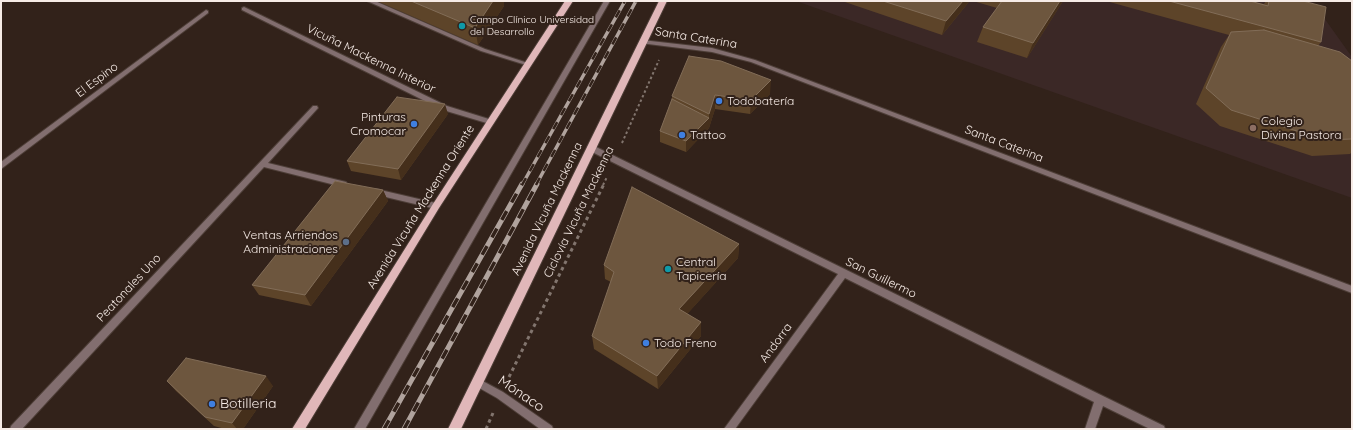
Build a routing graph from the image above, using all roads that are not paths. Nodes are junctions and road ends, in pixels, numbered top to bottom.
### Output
1 (370, 1) edge
2 (569, 1) edge
3 (607, 1) edge
4 (663, 1) edge
5 (244, 9) dead end
6 (206, 12) dead end
7 (642, 42) junction
8 (528, 64) junction
9 (315, 108) dead end
10 (490, 122) junction
11 (591, 148) junction
12 (262, 164) junction
13 (1, 166) edge
14 (353, 186) edge
15 (368, 190) edge
16 (436, 206) junction
17 (844, 273) junction
18 (1352, 290) edge
19 (477, 382) junction
20 (1100, 400) junction
21 (15, 429) edge
22 (298, 429) edge
23 (360, 429) edge
24 (454, 429) edge
25 (548, 429) edge
26 (729, 429) edge
27 (1090, 429) edge
28 (1160, 429) edge

1 - 8 street
2 - 8 main road, Avenida Vicuña Mackenna Oriente
3 - 23 street
4 - 7 main road, Avenida Vicuña Mackenna
5 - 10 street, Vicuña Mackenna Interior
6 - 13 street, El Espino
7 - 11 main road, Avenida Vicuña Mackenna
7 - 18 street, Santa Caterina
8 - 10 main road, Avenida Vicuña Mackenna Oriente
9 - 12 street, Peatonales Uno
10 - 16 main road, Avenida Vicuña Mackenna Oriente
11 - 17 street, San Guillermo
11 - 19 main road, Avenida Vicuña Mackenna
12 - 14 street
12 - 21 street, Peatonales Uno
15 - 16 street
16 - 22 main road, Avenida Vicuña Mackenna Oriente
17 - 20 street, San Guillermo
17 - 26 street, Andorra
19 - 24 main road, Avenida Vicuña Mackenna
19 - 25 street, Mónaco
20 - 27 street
20 - 28 street, San Guillermo

